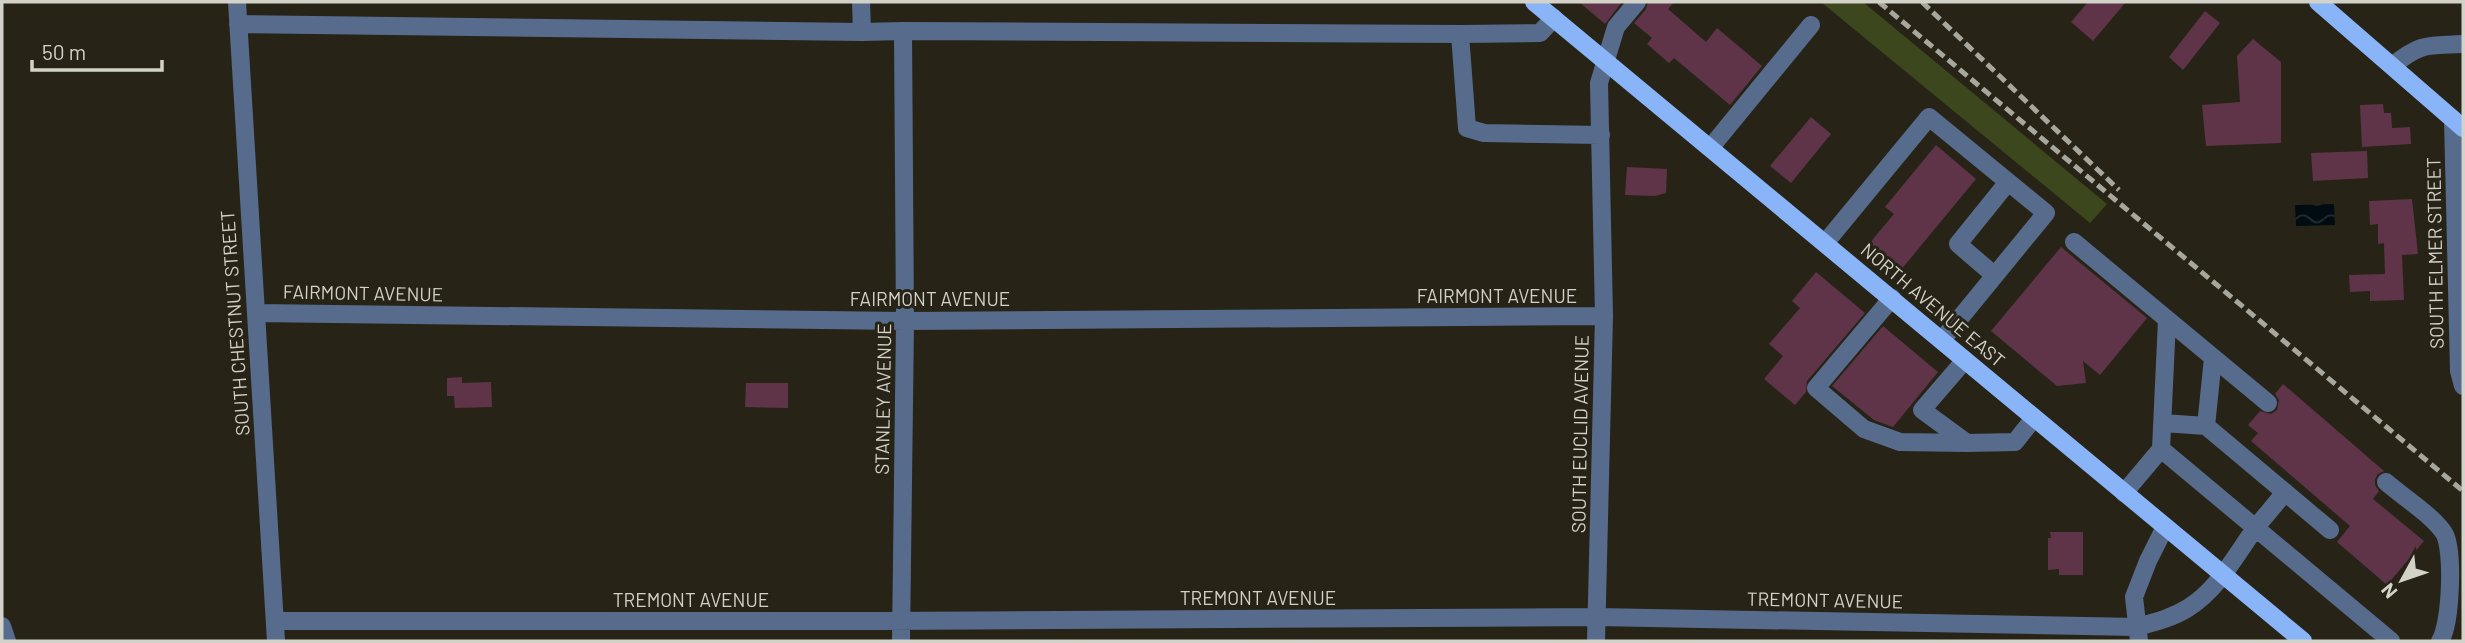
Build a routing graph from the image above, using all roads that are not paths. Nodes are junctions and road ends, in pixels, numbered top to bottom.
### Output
1 (237, 2) edge
2 (862, 2) edge
3 (1637, 2) edge
4 (2318, 2) edge
5 (1548, 9) edge
6 (238, 24) junction
7 (1811, 25) dead end
8 (902, 30) junction
9 (862, 32) junction
10 (1460, 34) junction
11 (2463, 44) edge
12 (1605, 61) junction
13 (2392, 66) junction
14 (2458, 123) edge
15 (1601, 135) junction
16 (1711, 147) junction
17 (2008, 182) junction
18 (1826, 242) junction
19 (2074, 242) dead end
20 (1994, 275) junction
21 (2460, 276) edge
22 (1892, 298) junction
23 (256, 313) junction
24 (1604, 316) junction
25 (2167, 320) junction
26 (905, 321) junction
27 (1942, 340) junction
28 (2213, 358) junction
29 (1965, 360) junction
30 (2463, 386) edge
31 (2268, 403) dead end
32 (2034, 418) junction
33 (2163, 423) junction
34 (2206, 426) junction
35 (1967, 443) junction
36 (2161, 449) junction
37 (2386, 482) dead end
38 (2285, 492) junction
39 (2124, 493) junction
40 (2165, 527) junction
41 (2255, 528) junction
42 (2329, 530) dead end
43 (2224, 575) junction
44 (1597, 617) junction
45 (901, 620) junction
46 (275, 621) junction
47 (2, 626) edge
48 (2138, 634) edge
49 (7, 641) edge
50 (276, 641) edge
51 (901, 641) edge
52 (1597, 641) edge
53 (2304, 641) edge
54 (2391, 641) edge
55 (2440, 641) edge

1 - 6 street, SOUTH CHESTNUT STREET
2 - 9 street
3 - 12 street, SOUTH EUCLID AVENUE
4 - 13 main road
5 - 10 street
5 - 12 main road, NORTH AVENUE EAST
6 - 9 street
6 - 23 street, SOUTH CHESTNUT STREET
7 - 16 street
8 - 9 street
8 - 10 street
8 - 26 street, STANLEY AVENUE
10 - 15 street
11 - 13 street
12 - 15 street, SOUTH EUCLID AVENUE
12 - 16 main road, NORTH AVENUE EAST
13 - 14 main road
14 - 21 street, SOUTH ELMER STREET
15 - 24 street, SOUTH EUCLID AVENUE
16 - 18 main road, NORTH AVENUE EAST
17 - 18 street
17 - 20 street
17 - 20 street
18 - 22 main road, NORTH AVENUE EAST
19 - 25 street
20 - 27 street
21 - 30 street, SOUTH ELMER STREET
22 - 27 main road, NORTH AVENUE EAST
22 - 35 street
23 - 26 street, FAIRMONT AVENUE
23 - 46 street, SOUTH CHESTNUT STREET
24 - 26 street, FAIRMONT AVENUE
24 - 44 street, SOUTH EUCLID AVENUE
25 - 28 street
25 - 33 street
26 - 45 street, STANLEY AVENUE
27 - 29 main road, NORTH AVENUE EAST
28 - 31 street
28 - 34 street
29 - 32 main road, NORTH AVENUE EAST
29 - 35 street
32 - 35 street
32 - 39 main road, NORTH AVENUE EAST
33 - 34 street
33 - 36 street
34 - 38 street
36 - 39 street
36 - 41 street
37 - 55 street
38 - 41 street, TREMONT AVENUE
38 - 42 street
39 - 40 main road, NORTH AVENUE EAST
40 - 43 main road, NORTH AVENUE EAST
40 - 48 street
41 - 43 street, TREMONT AVENUE
41 - 54 street
43 - 48 street, TREMONT AVENUE
43 - 53 main road, NORTH AVENUE EAST
44 - 45 street, TREMONT AVENUE
44 - 48 street, TREMONT AVENUE
44 - 52 street, SOUTH EUCLID AVENUE
45 - 46 street, TREMONT AVENUE
45 - 51 street, STANLEY AVENUE
46 - 50 street, SOUTH CHESTNUT STREET
47 - 49 street

